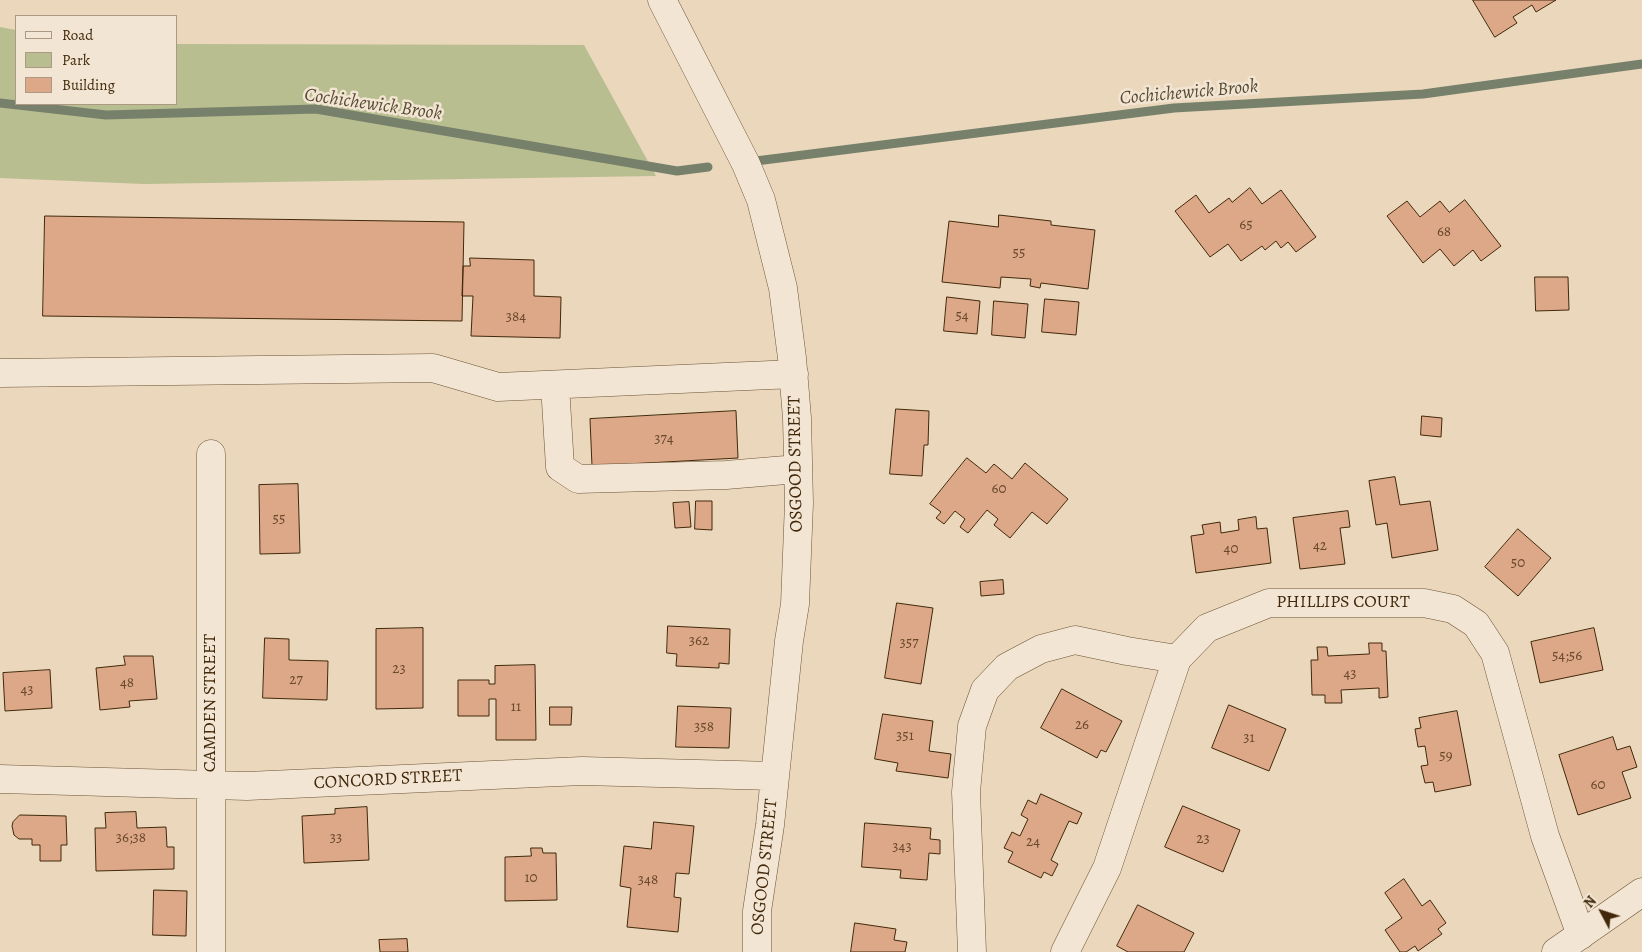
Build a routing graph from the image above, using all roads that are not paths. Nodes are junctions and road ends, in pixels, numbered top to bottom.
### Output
1 (662, 0) edge
2 (0, 373) edge
3 (794, 374) junction
4 (555, 385) junction
5 (211, 454) dead end
6 (798, 470) junction
7 (1177, 659) junction
8 (775, 776) junction
9 (0, 779) edge
10 (211, 786) junction
11 (1642, 892) edge
12 (1581, 935) junction
13 (211, 952) edge
14 (757, 952) edge
15 (972, 952) edge
16 (1065, 952) edge
17 (1556, 952) edge

1 - 3 street, OSGOOD STREET
2 - 4 street
3 - 4 street
3 - 6 street, OSGOOD STREET
4 - 6 street
5 - 10 street, CAMDEN STREET
6 - 8 street, OSGOOD STREET
7 - 12 street, PHILLIPS COURT
7 - 15 street
7 - 16 street, PHILLIPS COURT
8 - 10 street, CONCORD STREET
8 - 14 street, OSGOOD STREET
9 - 10 street, CONCORD STREET
10 - 13 street, CAMDEN STREET
11 - 12 street
12 - 17 street

